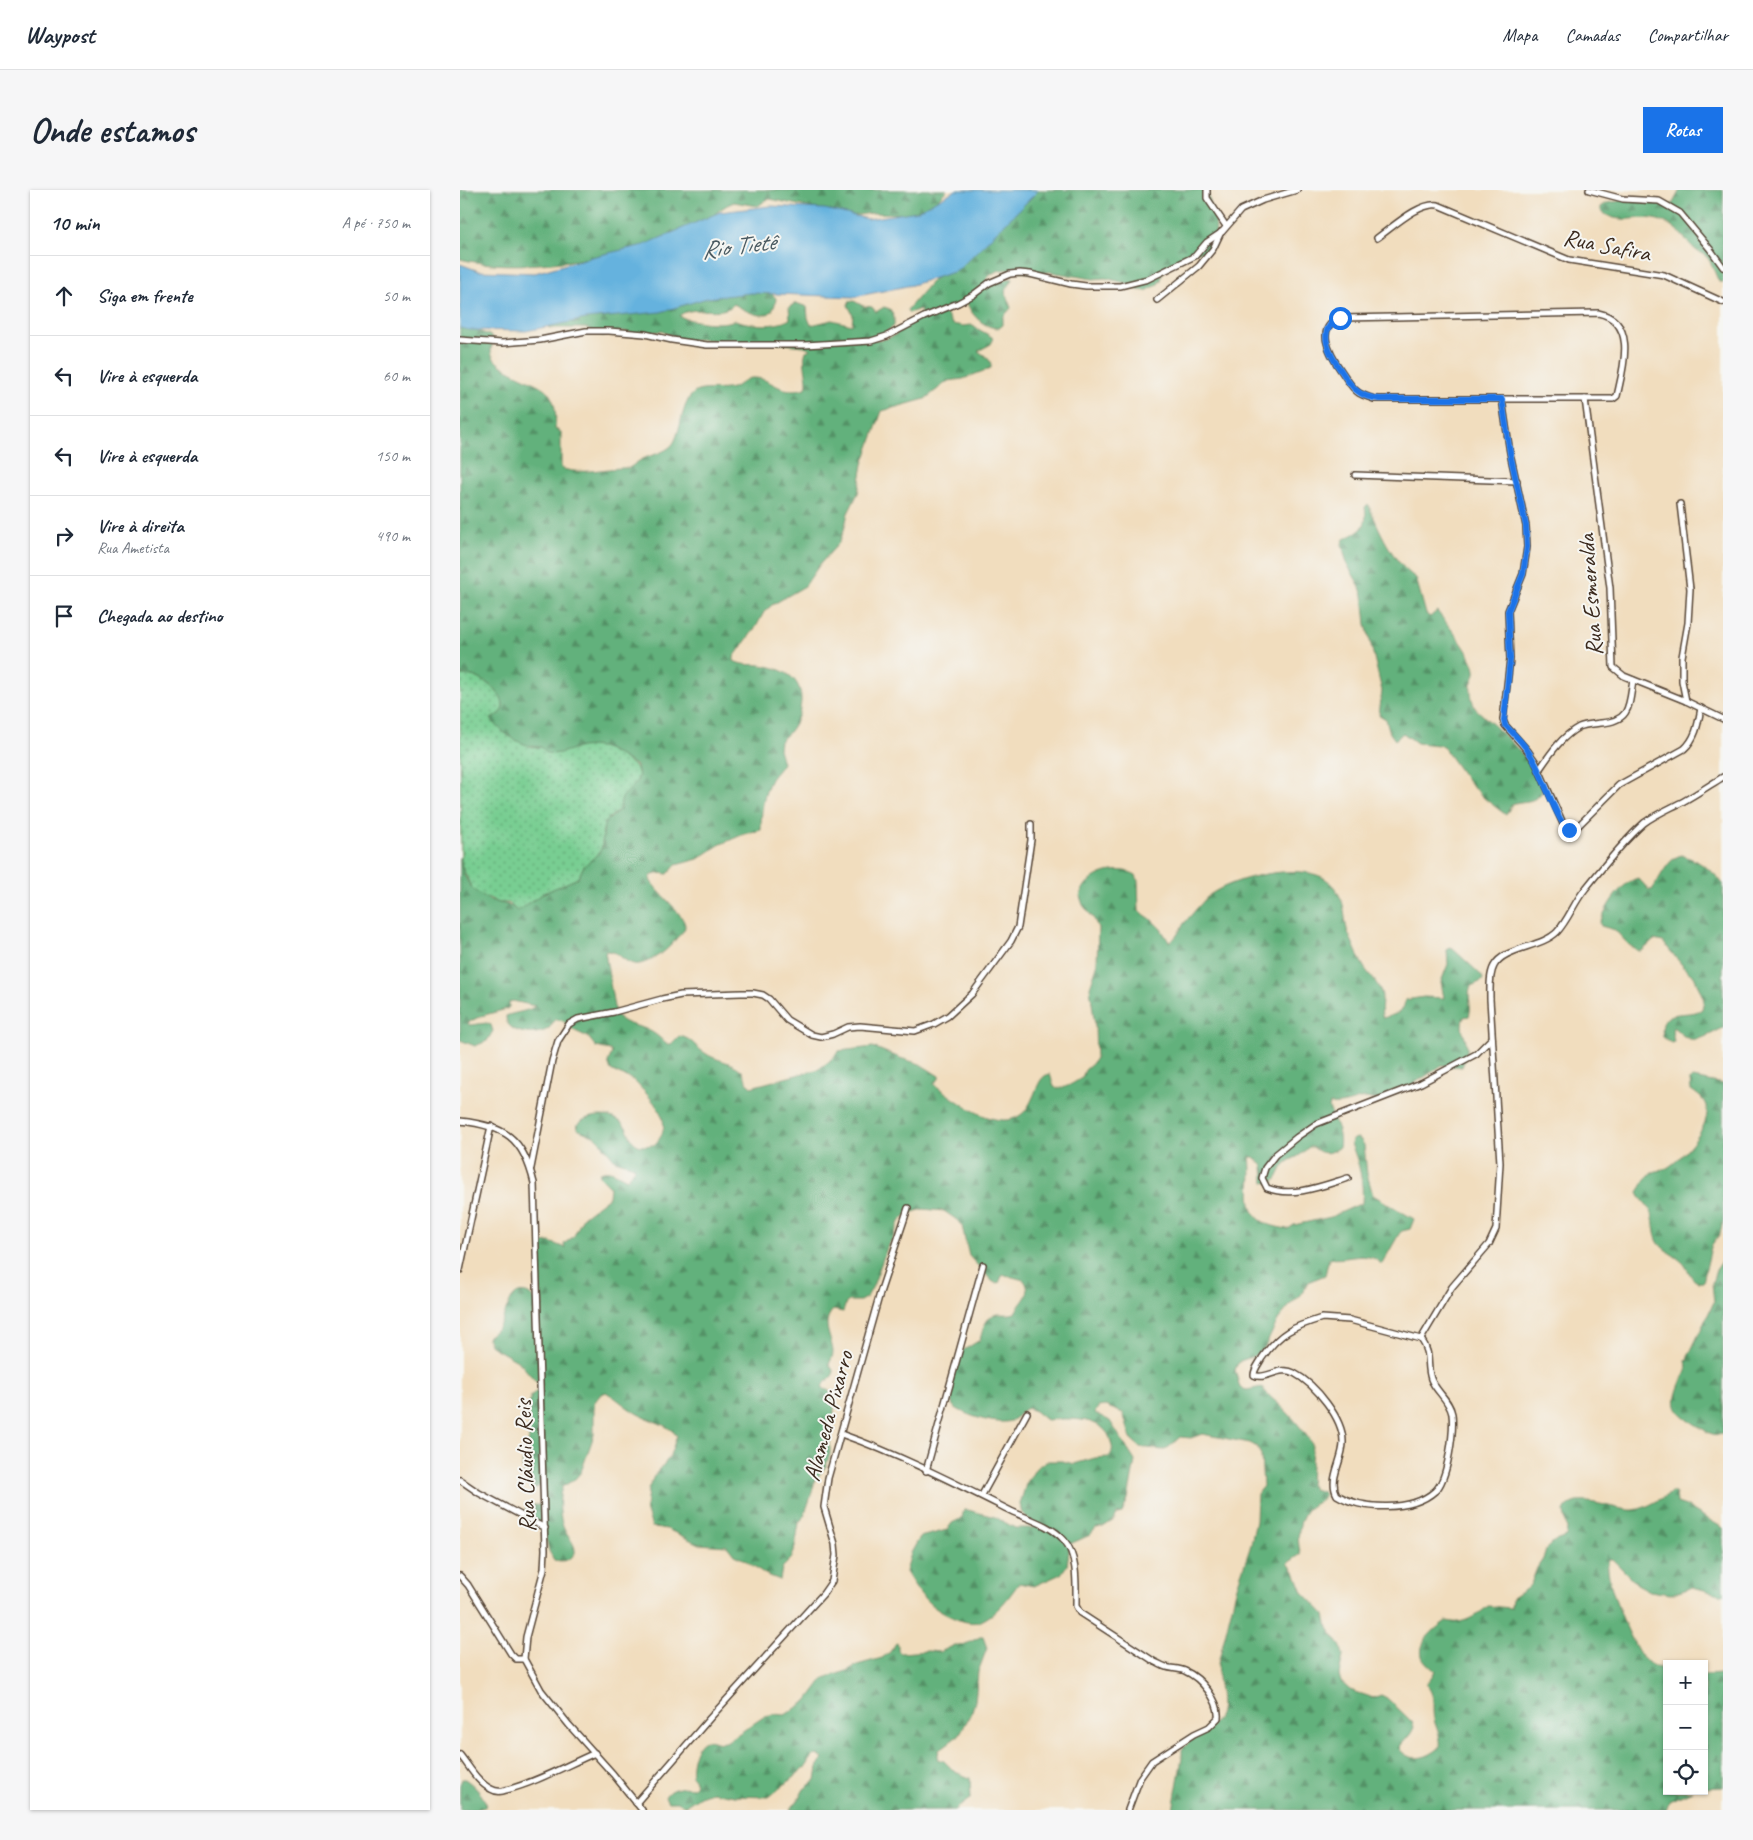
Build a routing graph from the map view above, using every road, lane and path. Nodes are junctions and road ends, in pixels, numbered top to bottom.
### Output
1 (1207, 190) edge
2 (1297, 190) edge
3 (1589, 190) edge
4 (1603, 192) edge
5 (1226, 226) junction
6 (1222, 232) junction
7 (1377, 238) dead end
8 (1723, 268) edge
9 (1157, 300) dead end
10 (1723, 302) edge
11 (460, 340) edge
12 (1502, 399) junction
13 (1586, 399) junction
14 (1355, 475) dead end
15 (1517, 481) junction
16 (1680, 504) dead end
17 (1633, 680) junction
18 (1686, 701) junction
19 (1701, 708) junction
20 (1723, 719) edge
21 (1539, 770) junction
22 (1723, 777) edge
23 (1031, 824) dead end
24 (1492, 1038) junction
25 (460, 1121) edge
26 (491, 1126) junction
27 (531, 1168) junction
28 (1348, 1178) dead end
29 (908, 1208) dead end
30 (983, 1265) dead end
31 (460, 1270) edge
32 (1421, 1339) junction
33 (1027, 1413) dead end
34 (841, 1434) junction
35 (926, 1471) junction
36 (460, 1480) edge
37 (982, 1495) junction
38 (544, 1528) junction
39 (460, 1576) edge
40 (524, 1659) junction
41 (595, 1753) junction
42 (460, 1755) edge
43 (636, 1803) junction
44 (642, 1810) edge
45 (1128, 1810) edge

1 - 5 street
2 - 5 street
3 - 4 street
4 - 8 street
5 - 6 street
6 - 9 street
6 - 11 street
7 - 10 street, Rua Safira
12 - 13 street
12 - 13 street
12 - 15 street
13 - 17 street, Rua Esmeralda
14 - 15 street
15 - 21 street
16 - 18 street
17 - 18 street, Rua Esmeralda
17 - 21 street
18 - 19 street, Rua Esmeralda
19 - 20 street, Rua Esmeralda
19 - 21 street
22 - 24 street
23 - 27 street
24 - 28 street
24 - 32 street
25 - 26 street, Rua Cláudio Reis
26 - 27 street, Rua Cláudio Reis
26 - 31 street
27 - 38 street, Rua Cláudio Reis
29 - 34 street, Alameda Pixarro
30 - 35 street
32 - 32 street
33 - 37 street
34 - 35 street
34 - 43 street, Alameda Pixarro
35 - 37 street
36 - 38 street
37 - 45 street
38 - 40 street, Rua Cláudio Reis
39 - 40 street
40 - 41 street
41 - 42 street
41 - 43 street
43 - 44 street

